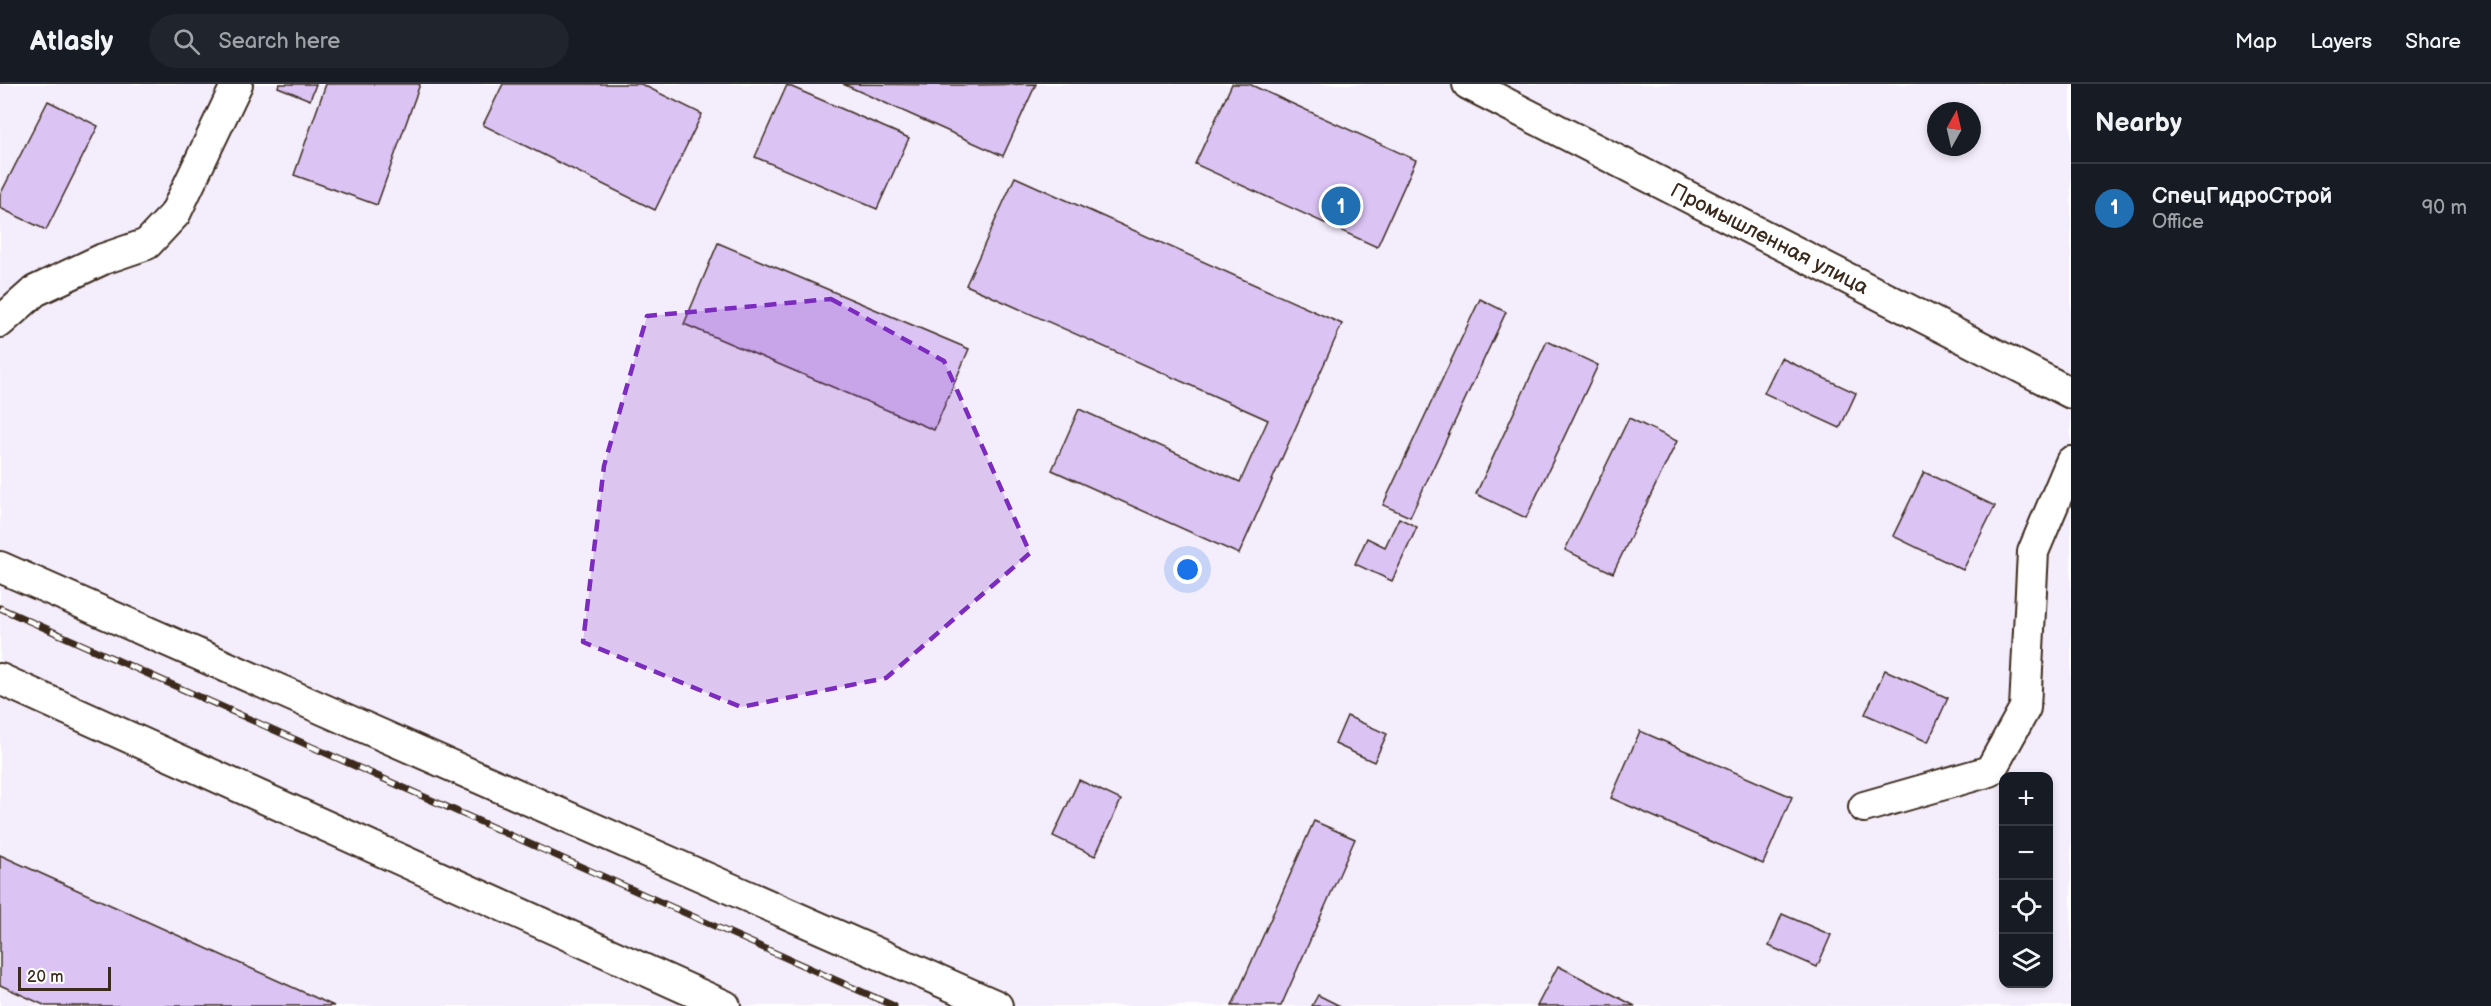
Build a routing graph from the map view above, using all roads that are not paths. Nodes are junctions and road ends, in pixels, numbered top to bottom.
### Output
1 (237, 84) edge
2 (1468, 84) edge
3 (0, 322) edge
4 (2071, 393) edge
5 (2071, 462) edge
6 (0, 567) edge
7 (0, 679) edge
8 (1864, 807) dead end
9 (725, 1006) edge
10 (997, 1006) edge

1 - 3 street
2 - 4 street, Промышленная улица
5 - 8 street
6 - 10 street
7 - 9 street

